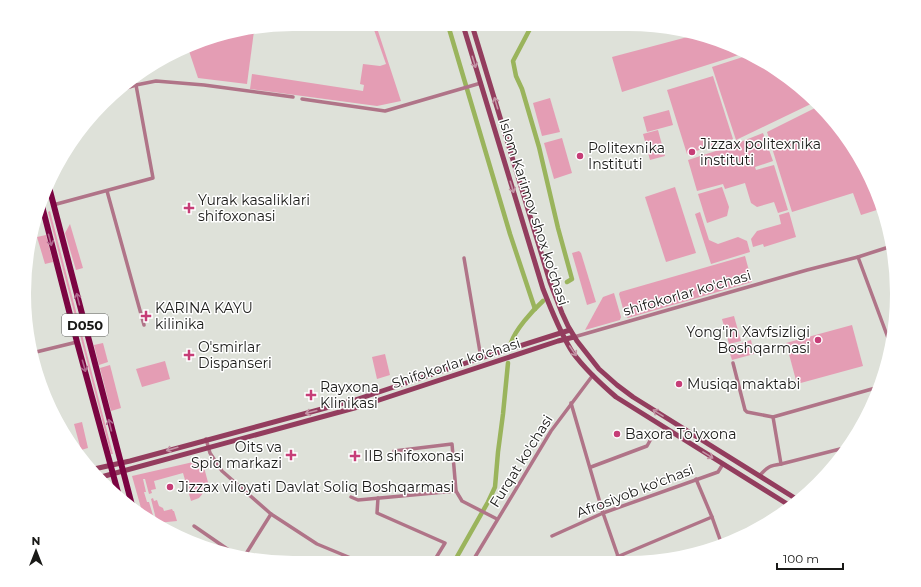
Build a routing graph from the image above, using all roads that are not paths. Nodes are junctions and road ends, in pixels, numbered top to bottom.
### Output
1 (464, 31) edge
2 (474, 31) edge
3 (480, 83) junction
4 (136, 85) junction
5 (133, 86) edge
6 (293, 97) dead end
7 (302, 99) dead end
8 (107, 191) junction
9 (51, 194) edge
10 (53, 205) junction
11 (43, 216) edge
12 (886, 248) edge
13 (858, 257) junction
14 (464, 258) dead end
15 (144, 325) dead end
16 (570, 330) junction
17 (562, 333) junction
18 (887, 335) edge
19 (574, 337) junction
20 (565, 339) junction
21 (77, 342) junction
22 (38, 352) edge
23 (481, 358) junction
24 (733, 363) dead end
25 (593, 375) junction
26 (872, 389) edge
27 (571, 403) junction
28 (773, 417) junction
29 (652, 437) dead end
30 (206, 439) junction
31 (208, 448) junction
32 (839, 449) edge
33 (394, 451) dead end
34 (120, 463) junction
35 (723, 464) junction
36 (781, 464) junction
37 (111, 465) junction
38 (591, 467) junction
39 (97, 468) edge
40 (122, 471) junction
41 (113, 474) junction
42 (105, 476) edge
43 (759, 476) junction
44 (696, 479) junction
45 (117, 488) edge
46 (456, 491) junction
47 (351, 497) dead end
48 (793, 497) edge
49 (129, 498) edge
50 (378, 498) junction
51 (786, 503) edge
52 (603, 513) junction
53 (271, 514) junction
54 (712, 517) junction
55 (497, 519) junction
56 (194, 526) dead end
57 (552, 536) dead end
58 (720, 539) edge
59 (223, 546) edge
60 (247, 552) edge
61 (346, 556) edge
62 (437, 556) edge
63 (475, 556) edge
64 (618, 556) edge
65 (620, 556) edge

1 -> 3 main road, Islom Karimov shox ko'chasi
16 -> 2 main road, Islom Karimov shox ko'chasi
3 - 7 street
3 -> 17 main road, Islom Karimov shox ko'chasi
4 - 5 street
4 - 6 street
4 - 8 street
8 - 10 street
8 - 15 street
9 - 10 main road, D050
34 -> 10 main road, D050
11 -> 21 main road, D050
12 - 13 street, shifokorlar ko'chasi
13 - 18 street
13 - 19 street, shifokorlar ko'chasi
14 - 23 street
16 - 17 main road, Shifokorlar ko'chasi
16 - 19 main road, Islom Karimov shox ko'chasi
17 - 20 main road, Islom Karimov shox ko'chasi
17 - 23 main road, Shifokorlar ko'chasi
19 - 20 main road, Shifokorlar ko'chasi
43 -> 19 main road, Islom Karimov shox ko'chasi
20 -> 25 main road, Islom Karimov shox ko'chasi
20 - 31 main road, Shifokorlar ko'chasi
21 - 22 street
21 -> 37 main road, D050
23 -> 30 main road, Shifokorlar ko'chasi
24 - 28 street
25 - 27 street, Furqat ko'chasi
25 -> 35 main road, Islom Karimov shox ko'chasi
26 - 28 street
27 - 38 street
27 - 55 street, Furqat ko'chasi
28 - 36 street
29 - 38 street
30 - 31 street
30 -> 34 main road, Shifokorlar ko'chasi
31 - 40 main road, Shifokorlar ko'chasi
31 - 53 street
32 - 36 street
33 - 46 street
34 - 37 main road, Shifokorlar ko'chasi
34 - 40 main road, D050
35 - 44 street, Afrosiyob ko'chasi
35 - 51 main road, Islom Karimov shox ko'chasi
36 - 43 street
37 - 39 main road, Shifokorlar ko'chasi
37 - 41 main road, D050
38 - 52 street
40 - 41 main road, Shifokorlar ko'chasi
40 - 49 main road, D050
41 - 42 main road, Shifokorlar ko'chasi
41 - 45 main road, D050
43 - 48 main road, Islom Karimov shox ko'chasi
44 - 52 street, Afrosiyob ko'chasi
44 - 54 street
46 - 50 street
46 - 55 street
47 - 50 street
50 - 62 street
52 - 57 street, Afrosiyob ko'chasi
52 - 64 street
53 - 60 street
53 - 61 street
54 - 58 street
54 - 65 street
55 - 63 street, Furqat ko'chasi
56 - 59 street

